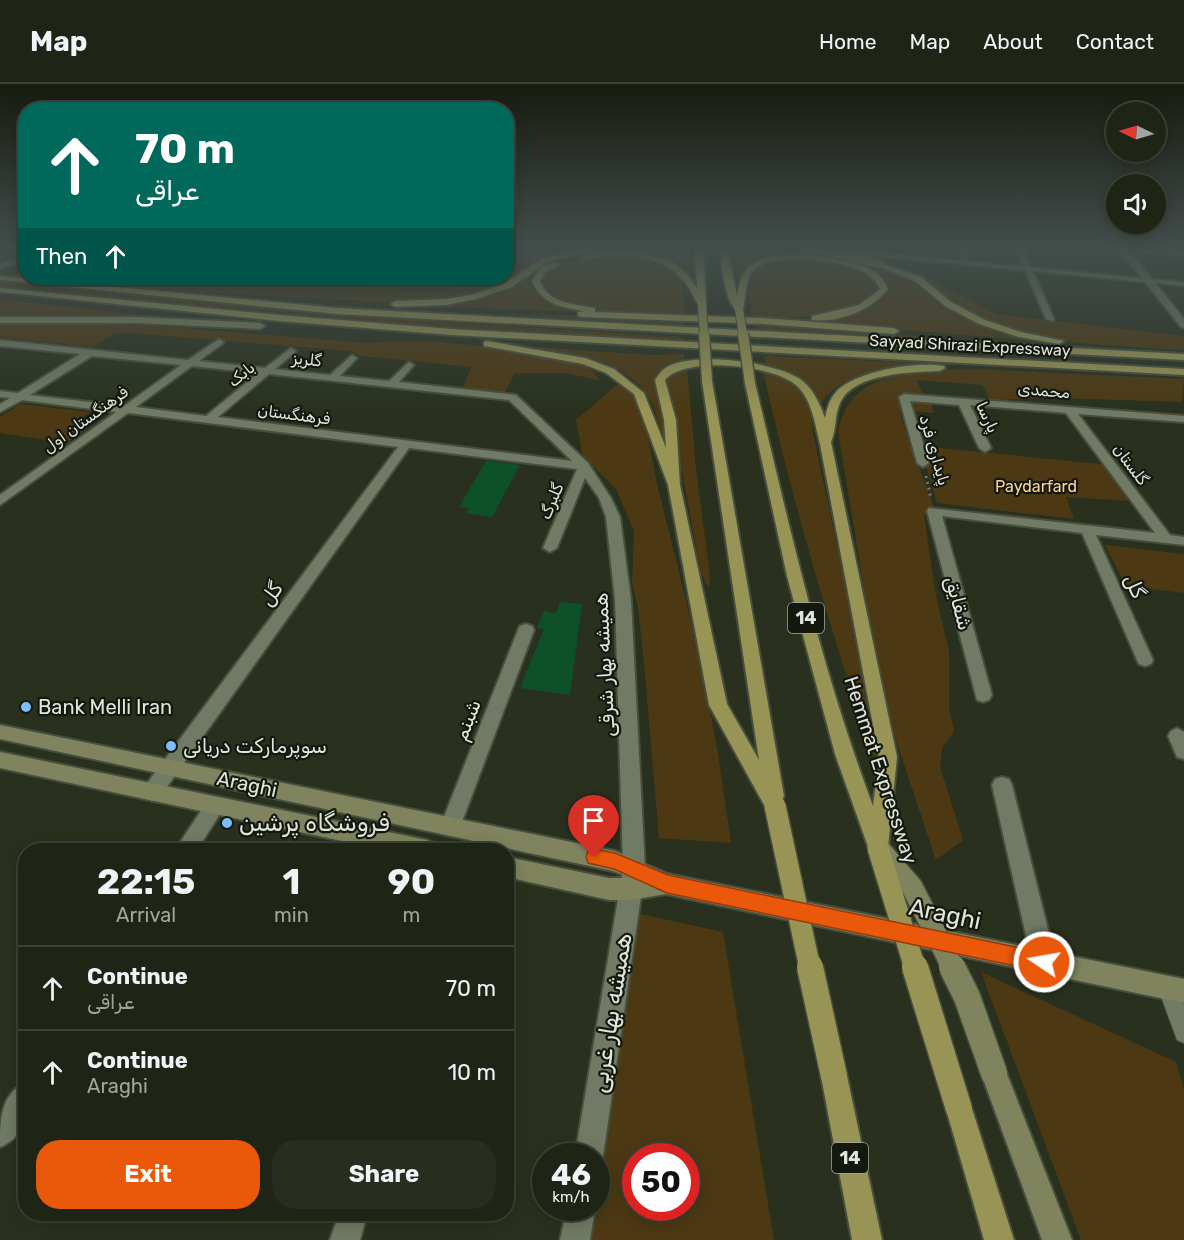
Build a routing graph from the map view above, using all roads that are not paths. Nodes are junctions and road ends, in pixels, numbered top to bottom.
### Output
1 (48, 302) edge
2 (125, 302) edge
3 (252, 302) edge
4 (436, 302) edge
5 (557, 302) edge
6 (736, 302) edge
7 (741, 302) edge
8 (871, 302) edge
9 (947, 302) edge
10 (1042, 302) edge
11 (1165, 302) edge
12 (702, 304) edge
13 (295, 306) junction
14 (740, 309) junction
15 (632, 315) junction
16 (0, 320) edge
17 (1050, 320) dead end
18 (763, 321) junction
19 (1184, 325) edge
20 (260, 326) junction
21 (468, 341) junction
22 (219, 342) dead end
23 (0, 343) edge
24 (684, 346) junction
25 (291, 351) dead end
26 (89, 353) junction
27 (1183, 357) edge
28 (352, 358) dead end
29 (190, 363) junction
30 (409, 365) dead end
31 (1071, 366) junction
32 (268, 371) junction
33 (1184, 372) edge
34 (332, 378) junction
35 (392, 384) junction
36 (0, 394) edge
37 (21, 396) junction
38 (903, 398) joint
39 (962, 400) junction
40 (1069, 409) junction
41 (0, 410) edge
42 (126, 410) junction
43 (1184, 419) edge
44 (208, 420) junction
45 (406, 444) junction
46 (826, 444) junction
47 (985, 448) dead end
48 (923, 463) road end
49 (584, 466) junction
50 (674, 485) junction
51 (0, 501) edge
52 (1087, 529) junction
53 (1166, 538) junction
54 (1184, 541) edge
55 (550, 548) dead end
56 (526, 630) dead end
57 (1144, 660) dead end
58 (983, 695) dead end
59 (0, 732) edge
60 (0, 760) edge
61 (170, 768) junction
62 (1002, 785) dead end
63 (152, 792) junction
64 (215, 806) junction
65 (775, 806) junction
66 (450, 827) junction
67 (190, 843) edge
68 (393, 843) edge
69 (879, 848) junction
70 (514, 869) edge
71 (632, 879) junction
72 (1044, 962) junction
73 (1176, 990) edge
74 (1184, 1033) edge
75 (18, 1107) edge
76 (0, 1134) edge
77 (591, 1143) edge
78 (351, 1221) edge
79 (579, 1221) edge
80 (345, 1240) edge
81 (575, 1240) edge
82 (867, 1240) edge
83 (999, 1240) edge
84 (1057, 1240) edge

1 - 20 highway
2 - 24 highway, Sayyad Shirazi Expressway
3 - 13 highway, Sayyad Shirazi Expressway
4 - 13 highway
5 - 15 highway
6 - 14 highway, 14
7 - 14 highway
8 - 18 highway
9 - 27 highway, bridge
10 - 17 street
11 - 19 street
12 - 65 highway, 14, bridge
13 - 15 highway
13 - 27 highway, Sayyad Shirazi Expressway
14 - 69 highway, Hemmat Expressway / 14, bridge
15 - 18 highway
16 - 20 main road
18 - 27 highway
20 - 21 highway
21 - 24 highway
21 - 50 highway
22 - 29 street, فرهنگستان اول
23 - 26 street, گلریز
24 - 31 highway, Sayyad Shirazi Expressway
25 - 32 street, بابک
26 - 29 street, گلریز
26 - 37 street
28 - 34 street
29 - 32 street, گلریز
29 - 42 street, فرهنگستان اول
30 - 35 street
31 - 33 highway, Sayyad Shirazi Expressway
31 - 46 highway
32 - 34 street, گلریز
32 - 44 street, بابک
34 - 35 street, گلریز
35 - 49 street, گلریز
36 - 37 street, فرهنگستان
37 - 41 street
37 - 42 street, فرهنگستان
38 - 39 street, محمدی
38 - 48 street, پایداری فرد
39 - 40 street, محمدی
39 - 47 street, پارسا
40 - 43 street, محمدی
40 - 53 street, گلستان
42 - 44 street, فرهنگستان
42 - 51 street, فرهنگستان اول
44 - 45 street, فرهنگستان
45 - 49 street, فرهنگستان
45 - 61 street, گل
46 - 50 highway
46 - 69 highway
49 - 55 street, گلبرگ
49 - 71 street, همیشه بهار شرقی
50 - 65 highway
52 - 53 street
52 - 57 street, گل
52 - 58 street, شقایق
53 - 54 street
56 - 66 street, شبنم
59 - 61 main road, Araghi
60 - 63 main road, Araghi
61 - 63 street, گل
61 - 66 main road, Araghi
62 - 72 street
63 - 64 main road, Araghi
64 - 67 street
64 - 68 main road, Araghi
65 - 82 highway, 14, bridge
66 - 71 main road, Araghi
69 - 83 highway, Hemmat Expressway / 14, bridge
69 - 84 main road, bridge
70 - 71 main road
71 - 72 main road, Araghi
71 - 77 street, همیشه بهار غربی
72 - 73 main road, Araghi
73 - 74 lane
75 - 76 street
78 - 80 street
79 - 81 street

